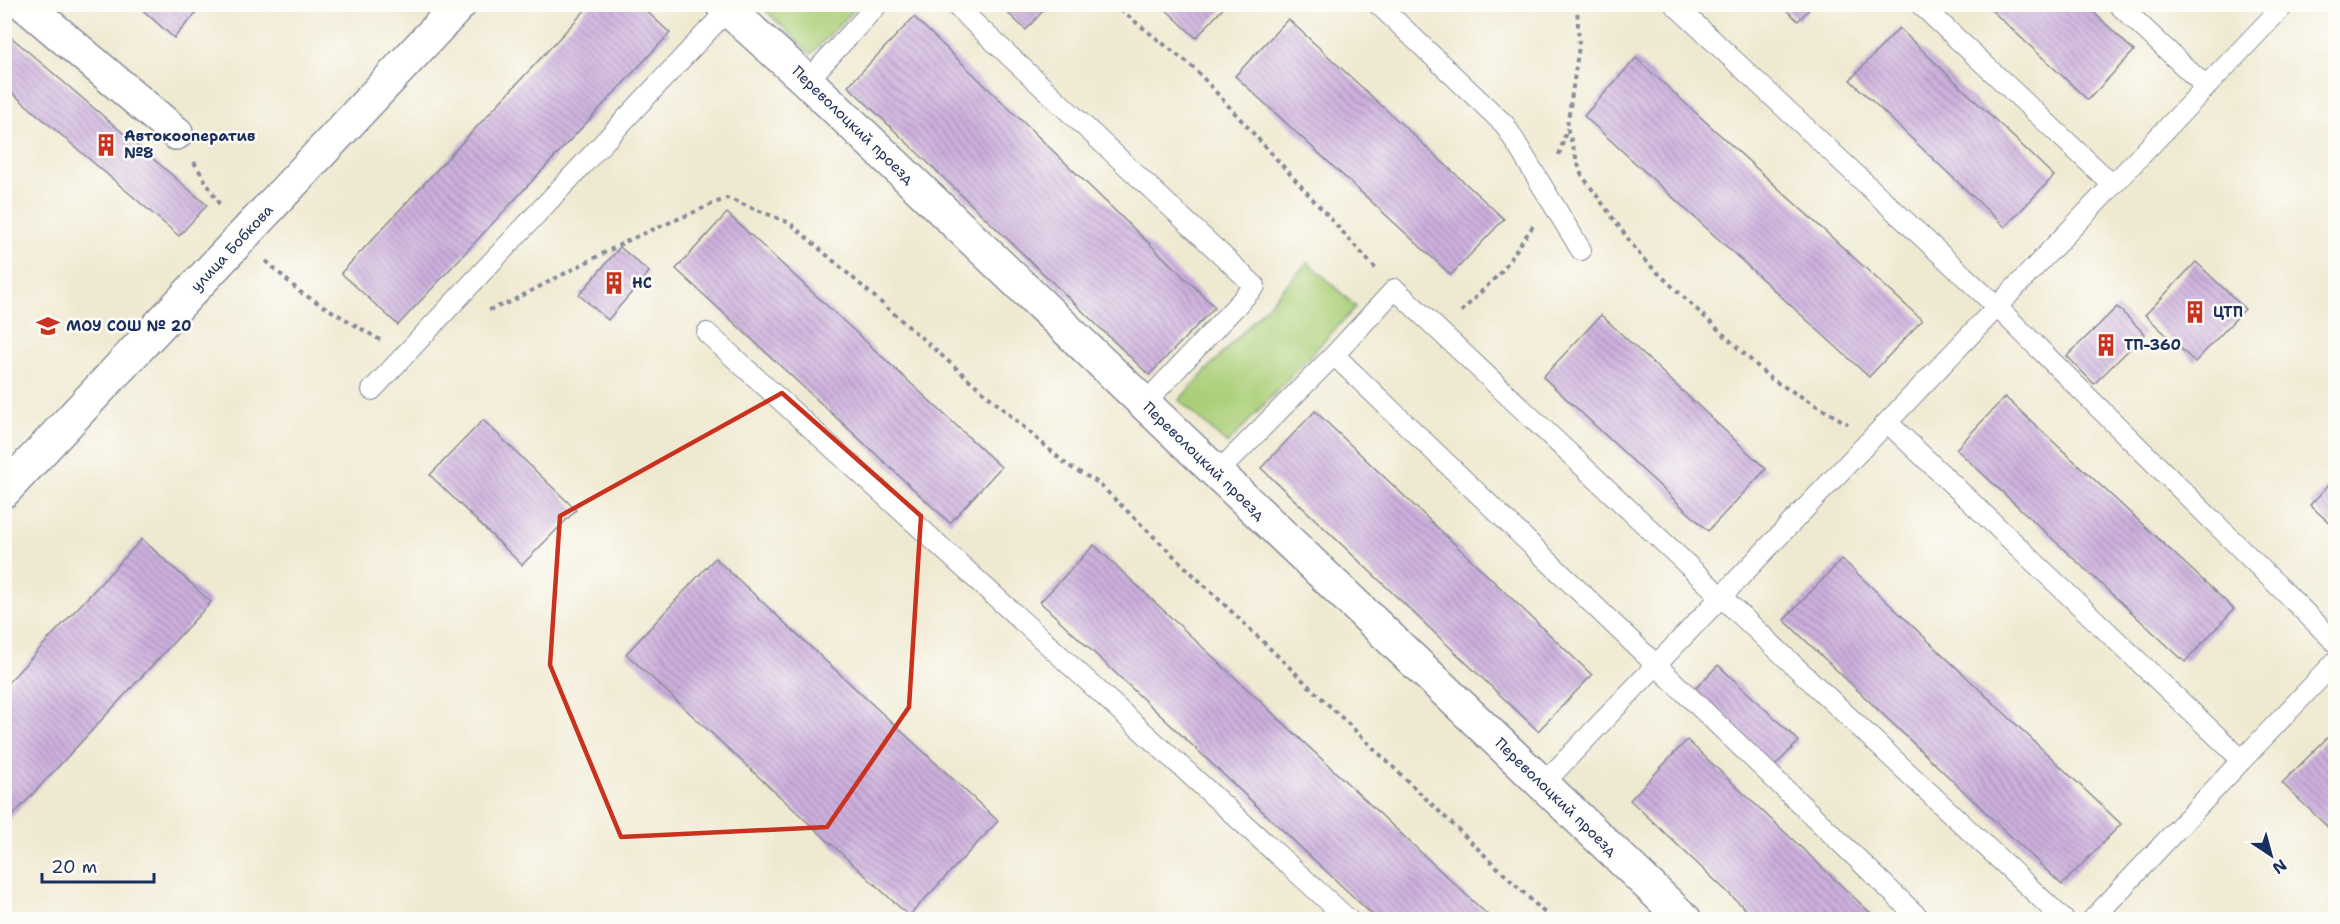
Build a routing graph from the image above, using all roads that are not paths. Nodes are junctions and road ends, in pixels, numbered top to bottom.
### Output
1 (24, 4) edge
2 (460, 4) edge
3 (878, 4) edge
4 (954, 4) edge
5 (1378, 4) edge
6 (1674, 4) edge
7 (1920, 4) edge
8 (2118, 4) edge
9 (2285, 4) edge
10 (728, 6) edge
11 (807, 81) junction
12 (2206, 87) junction
13 (176, 133) dead end
14 (2113, 185) junction
15 (1581, 250) dead end
16 (1997, 307) junction
17 (707, 333) dead end
18 (1334, 355) junction
19 (372, 390) dead end
20 (1144, 404) junction
21 (1887, 422) junction
22 (1217, 473) junction
23 (4, 491) edge
24 (1721, 596) junction
25 (2336, 643) edge
26 (2336, 661) edge
27 (1656, 665) junction
28 (2242, 760) junction
29 (1543, 784) junction
30 (1349, 920) edge
31 (1685, 920) edge
32 (1921, 920) edge
33 (2064, 920) edge
34 (2092, 920) edge

1 - 13 street
2 - 23 street, улица Бобкова
3 - 11 lane
4 - 20 lane
5 - 15 lane
6 - 16 lane
7 - 14 lane
8 - 12 lane
9 - 12 lane
10 - 11 street, Переволоцкий проезд
10 - 19 lane
11 - 20 street, Переволоцкий проезд
12 - 14 lane
14 - 16 lane
16 - 21 lane
16 - 25 lane
17 - 30 lane
18 - 22 lane
18 - 24 lane
18 - 27 lane
20 - 22 street, Переволоцкий проезд
21 - 24 lane
21 - 28 lane
22 - 29 street, Переволоцкий проезд
24 - 27 lane
24 - 33 lane
26 - 28 lane
27 - 29 lane
27 - 32 lane
28 - 34 lane
29 - 31 street, Переволоцкий проезд

